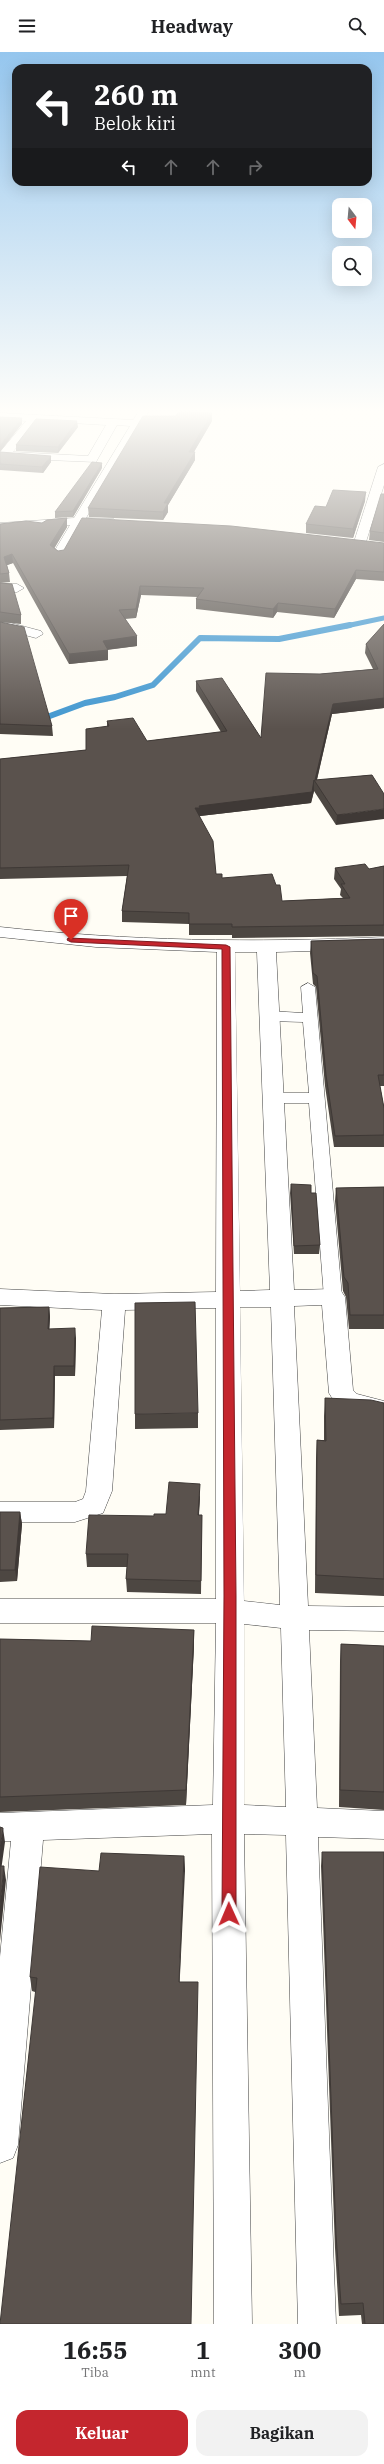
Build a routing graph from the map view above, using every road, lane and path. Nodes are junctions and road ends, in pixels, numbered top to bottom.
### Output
1 (80, 517) edge
2 (372, 517) edge
3 (78, 520) junction
4 (125, 523) edge
5 (0, 527) edge
6 (345, 542) edge
7 (58, 554) edge
8 (0, 588) edge
9 (17, 588) dead end
10 (0, 627) edge
11 (36, 634) dead end
12 (0, 932) edge
13 (384, 942) edge
14 (226, 947) junction
15 (266, 947) junction
16 (308, 987) dead end
17 (269, 1016) junction
18 (311, 1018) junction
19 (273, 1098) junction
20 (317, 1098) junction
21 (0, 1297) edge
22 (282, 1297) junction
23 (333, 1297) junction
24 (229, 1298) junction
25 (114, 1302) junction
26 (384, 1410) edge
27 (0, 1512) edge
28 (0, 1611) edge
29 (230, 1611) junction
30 (295, 1618) junction
31 (384, 1619) edge
32 (228, 1819) junction
33 (303, 1822) junction
34 (384, 1825) edge
35 (14, 1827) edge
36 (5, 2034) edge
37 (0, 2145) edge
38 (233, 2324) edge
39 (318, 2324) edge

1 - 3 street
2 - 6 street
3 - 4 street
3 - 5 street
3 - 7 street
8 - 9 street
10 - 11 street
12 - 14 street
13 - 15 street
14 - 15 street
14 - 24 street
15 - 17 street
16 - 18 lane
17 - 18 lane
17 - 19 street
18 - 20 lane
19 - 20 lane
19 - 22 street
20 - 23 lane
21 - 25 street
22 - 23 street
22 - 24 street
22 - 30 street
23 - 26 street
24 - 25 street
24 - 29 street
25 - 27 street
28 - 29 street
29 - 30 street
29 - 32 street
30 - 31 street
30 - 33 street
32 - 33 street
32 - 35 street
32 - 38 street
33 - 34 street
33 - 39 street
35 - 36 street
36 - 37 street

